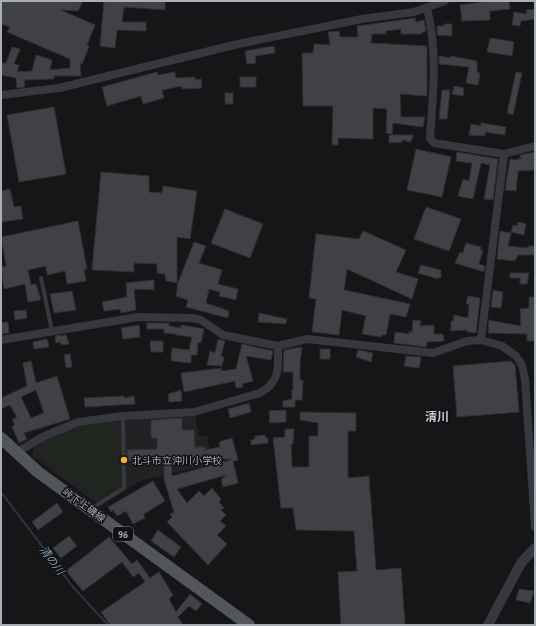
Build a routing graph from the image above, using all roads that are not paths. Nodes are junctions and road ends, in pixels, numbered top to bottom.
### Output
1 (445, 1) edge
2 (427, 8) junction
3 (1, 95) edge
4 (535, 146) edge
5 (504, 154) junction
6 (41, 278) dead end
7 (52, 331) junction
8 (1, 340) edge
9 (481, 340) junction
10 (278, 346) junction
11 (123, 416) junction
12 (1, 438) edge
13 (16, 453) junction
14 (90, 509) junction
15 (535, 527) edge
16 (535, 548) edge
17 (249, 625) edge
18 (488, 625) edge

1 - 2 street
2 - 3 street
2 - 5 street
4 - 5 street
5 - 9 street
6 - 7 lane
7 - 8 street
7 - 10 street
9 - 10 street
9 - 15 street
10 - 11 street
11 - 13 street
11 - 14 lane
12 - 13 main road, 峠下上磯線 / 96
13 - 14 main road, 峠下上磯線 / 96
14 - 17 main road, 峠下上磯線 / 96
16 - 18 street

